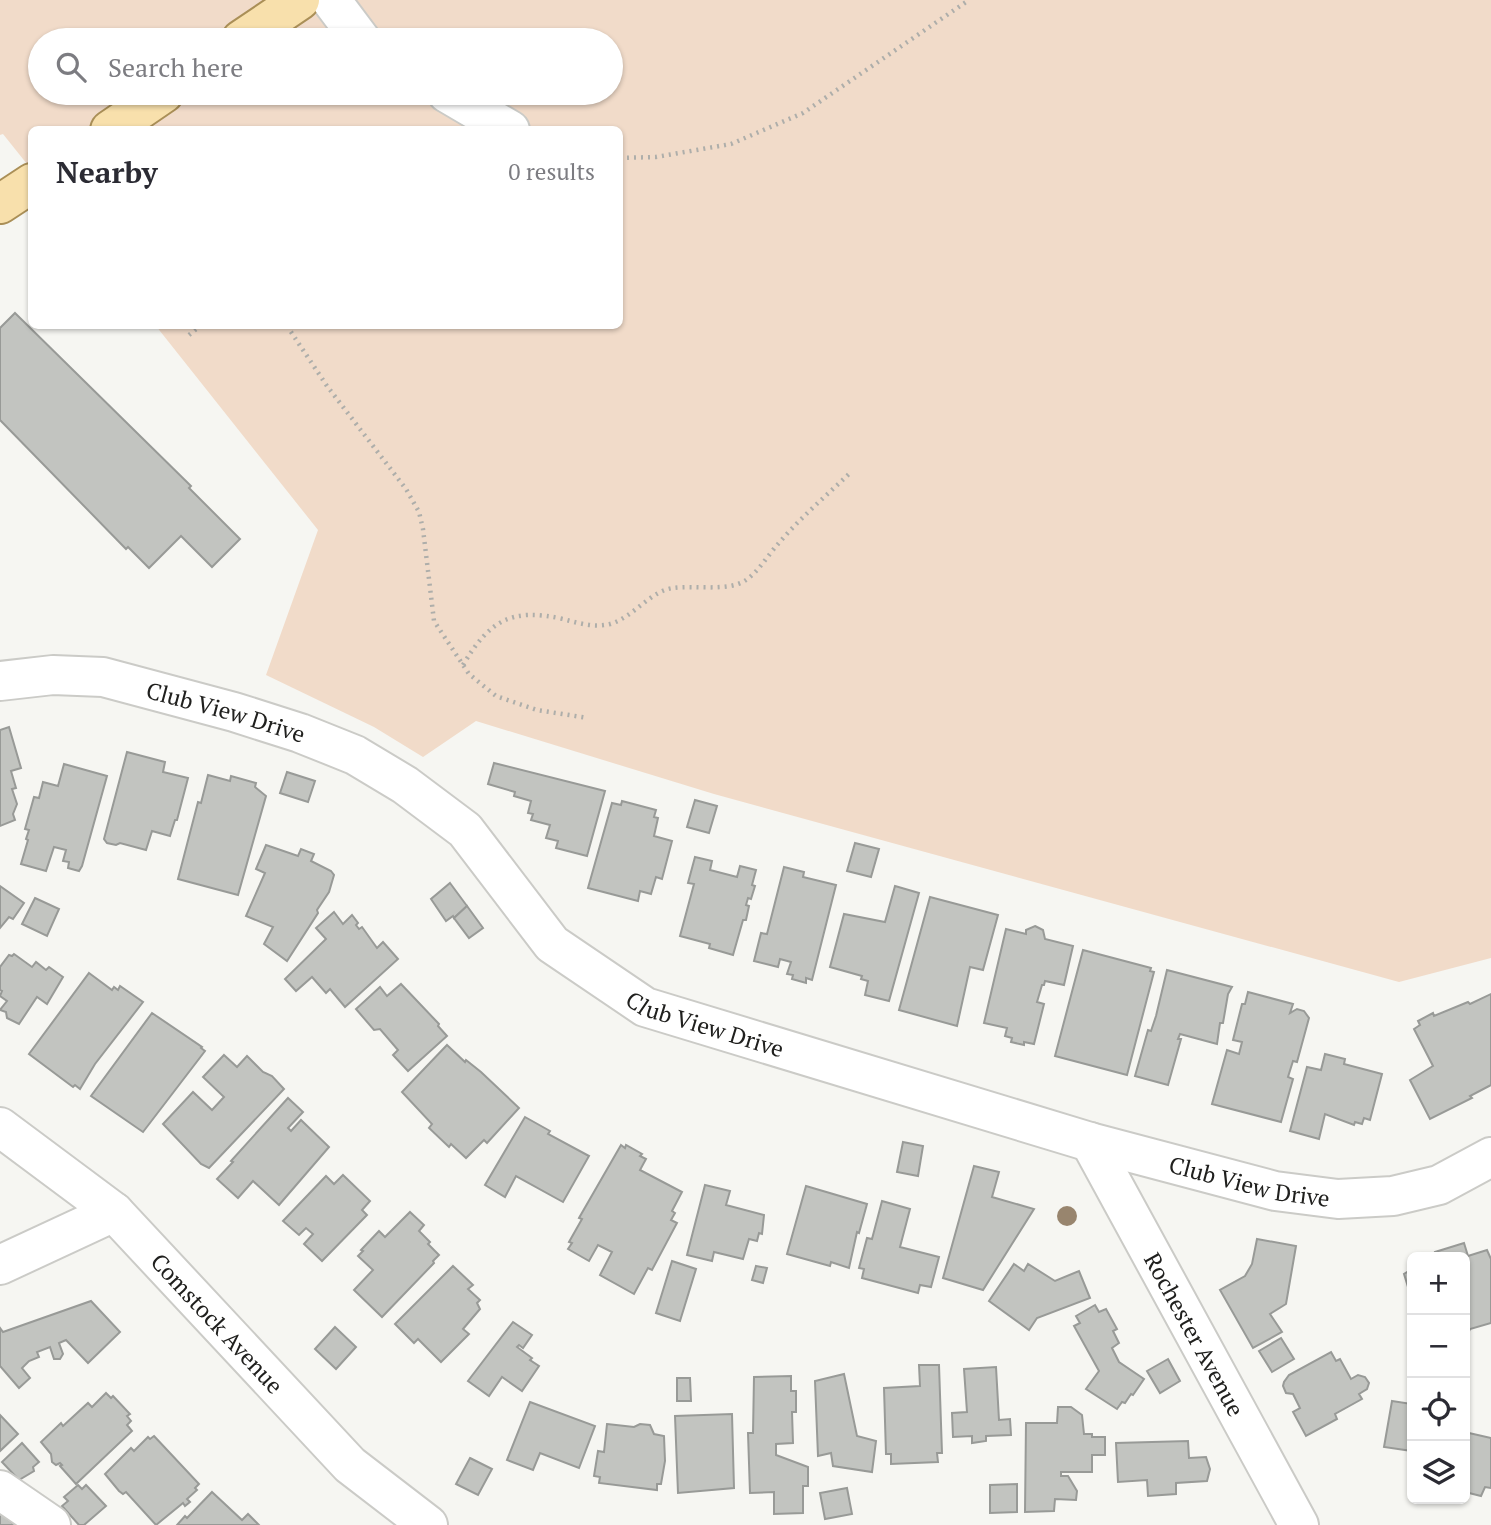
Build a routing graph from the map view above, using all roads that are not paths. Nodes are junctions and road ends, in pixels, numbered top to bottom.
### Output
1 (300, 0) edge
2 (331, 0) edge
3 (259, 28) edge
4 (352, 28) edge
5 (146, 105) edge
6 (467, 105) edge
7 (116, 126) edge
8 (503, 126) edge
9 (28, 186) edge
10 (0, 204) edge
11 (0, 681) edge
12 (0, 1127) edge
13 (1090, 1142) junction
14 (1491, 1157) edge
15 (114, 1212) junction
16 (0, 1265) edge
17 (0, 1490) edge
18 (51, 1525) edge
19 (428, 1525) edge
20 (1298, 1525) edge

1 - 3 main road
2 - 4 street
5 - 7 main road
6 - 8 street
9 - 10 main road
11 - 13 street, Club View Drive
12 - 15 street, Comstock Avenue
13 - 14 street, Club View Drive
13 - 20 street, Rochester Avenue
15 - 16 street
15 - 19 street, Comstock Avenue
17 - 18 street

